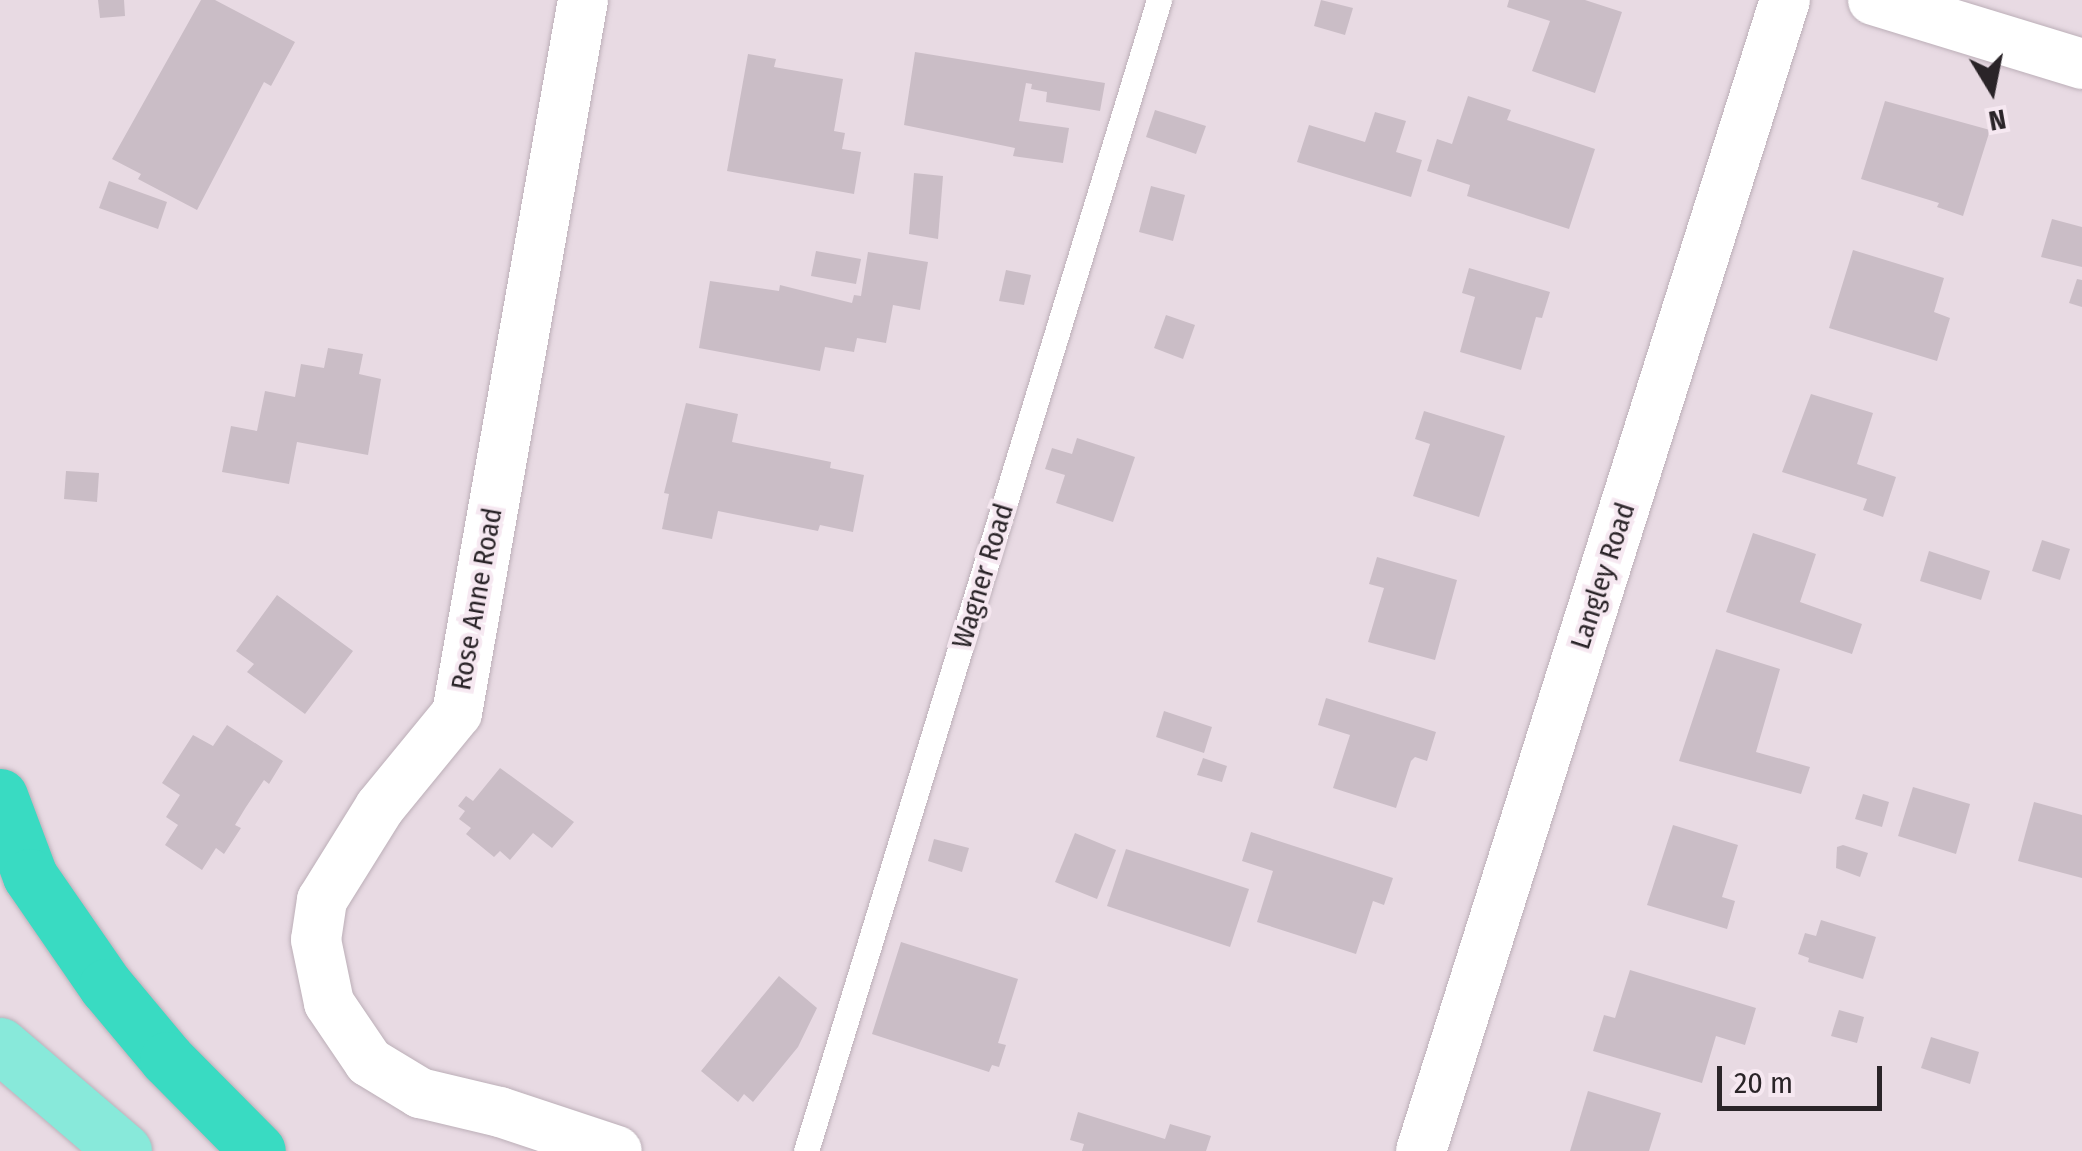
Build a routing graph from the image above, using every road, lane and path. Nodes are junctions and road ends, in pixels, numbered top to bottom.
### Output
1 (582, 0) edge
2 (1159, 0) edge
3 (1786, 0) edge
4 (1873, 0) edge
5 (2082, 64) edge
6 (0, 796) edge
7 (0, 1045) edge
8 (124, 1151) edge
9 (258, 1151) edge
10 (618, 1151) edge
11 (806, 1151) edge
12 (1421, 1151) edge

1 - 10 street, Rose Anne Road
2 - 11 lane, Wagner Road
3 - 12 street, Langley Road
4 - 5 street
6 - 9 highway
7 - 8 main road

